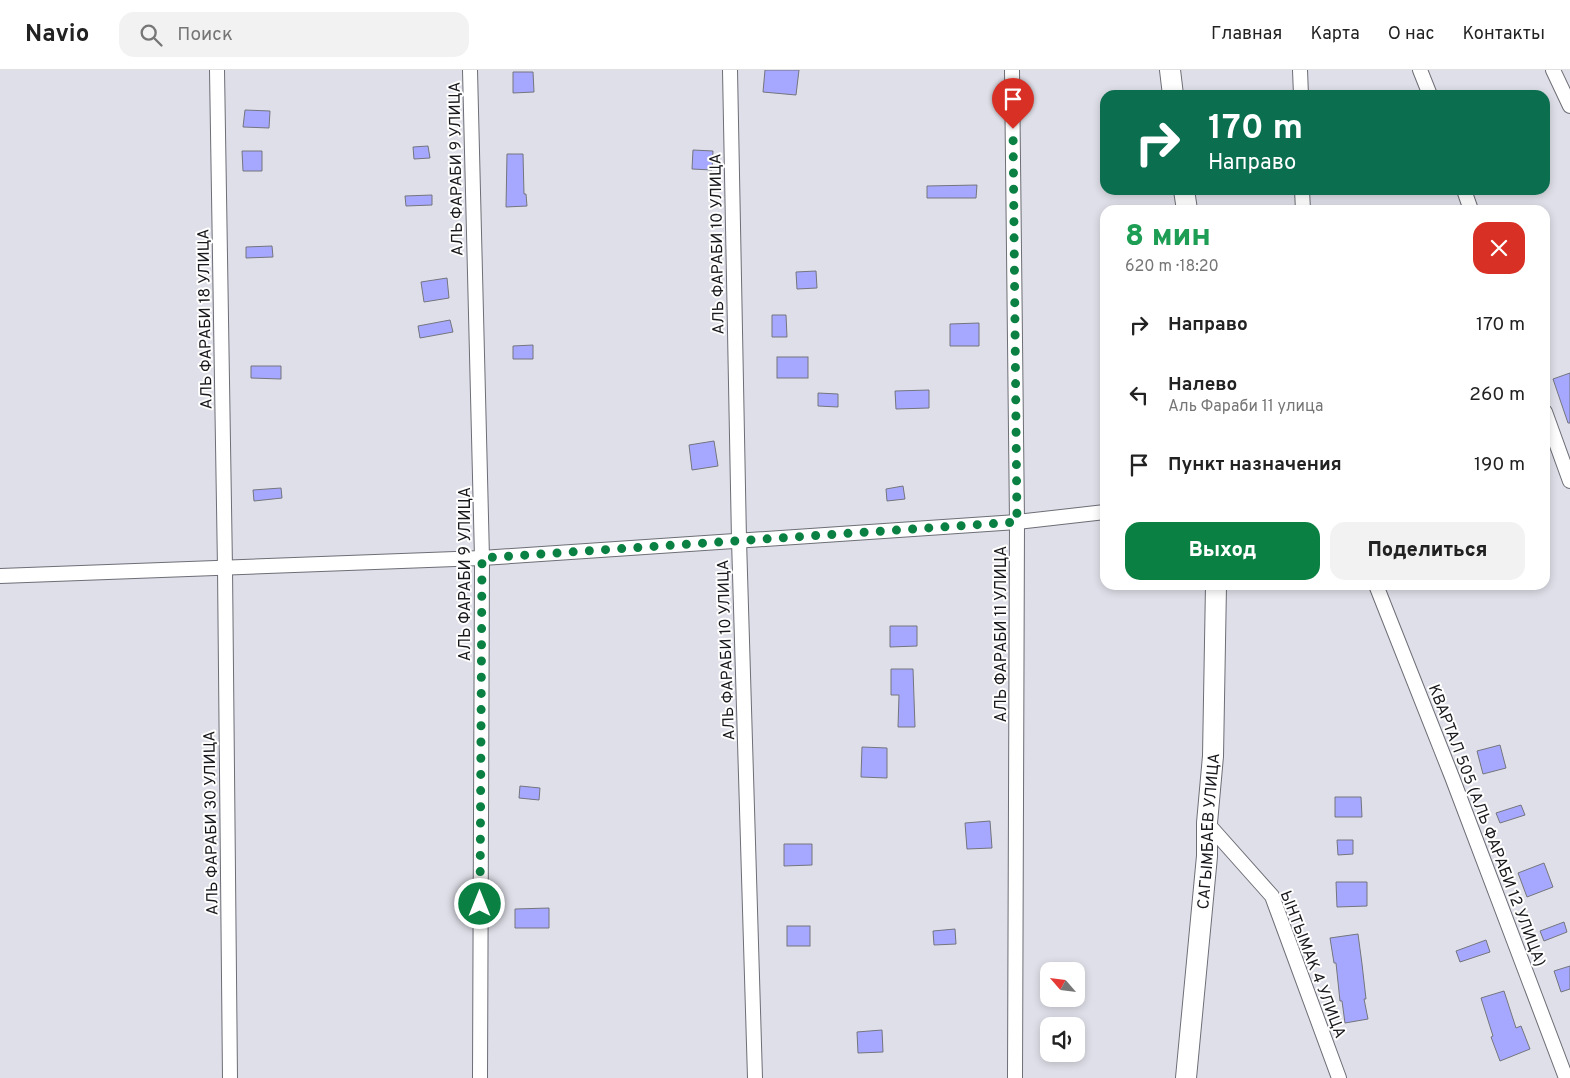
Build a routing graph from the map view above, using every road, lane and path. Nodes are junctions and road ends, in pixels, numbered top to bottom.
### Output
1 (217, 70) edge
2 (470, 70) edge
3 (730, 70) edge
4 (1012, 70) edge
5 (1170, 70) edge
6 (1300, 70) edge
7 (1420, 70) edge
8 (1553, 70) edge
9 (1172, 90) edge
10 (1301, 90) edge
11 (1428, 90) edge
12 (1570, 106) edge
13 (1550, 426) edge
14 (1570, 481) edge
15 (1100, 513) edge
16 (1017, 522) junction
17 (739, 540) junction
18 (482, 558) junction
19 (225, 568) junction
20 (0, 576) edge
21 (1216, 590) edge
22 (1378, 590) edge
23 (1207, 823) junction
24 (230, 1078) edge
25 (480, 1078) edge
26 (755, 1078) edge
27 (1015, 1078) edge
28 (1186, 1078) edge
29 (1339, 1078) edge
30 (1566, 1078) edge

1 - 19 street, АЛЬ ФАРАБИ 18 УЛИЦА
2 - 18 street, АЛЬ ФАРАБИ 9 УЛИЦА
3 - 17 street, АЛЬ ФАРАБИ 10 УЛИЦА
4 - 16 street, АЛЬ ФАРАБИ 11 УЛИЦА
5 - 9 street
6 - 10 street
7 - 11 street
8 - 12 street
13 - 14 street
15 - 16 street
16 - 17 street
16 - 27 street, АЛЬ ФАРАБИ 11 УЛИЦА
17 - 18 street
17 - 26 street, АЛЬ ФАРАБИ 10 УЛИЦА
18 - 19 street
18 - 25 street, АЛЬ ФАРАБИ 9 УЛИЦА
19 - 20 street
19 - 24 street, АЛЬ ФАРАБИ 30 УЛИЦА
21 - 23 street, САГЫМБАЕВ УЛИЦА
22 - 30 street, КВАРТАЛ 505 (АЛЬ ФАРАБИ 12 УЛИЦА)
23 - 28 street, САГЫМБАЕВ УЛИЦА
23 - 29 street, ЫНТЫМАК 4 УЛИЦА

